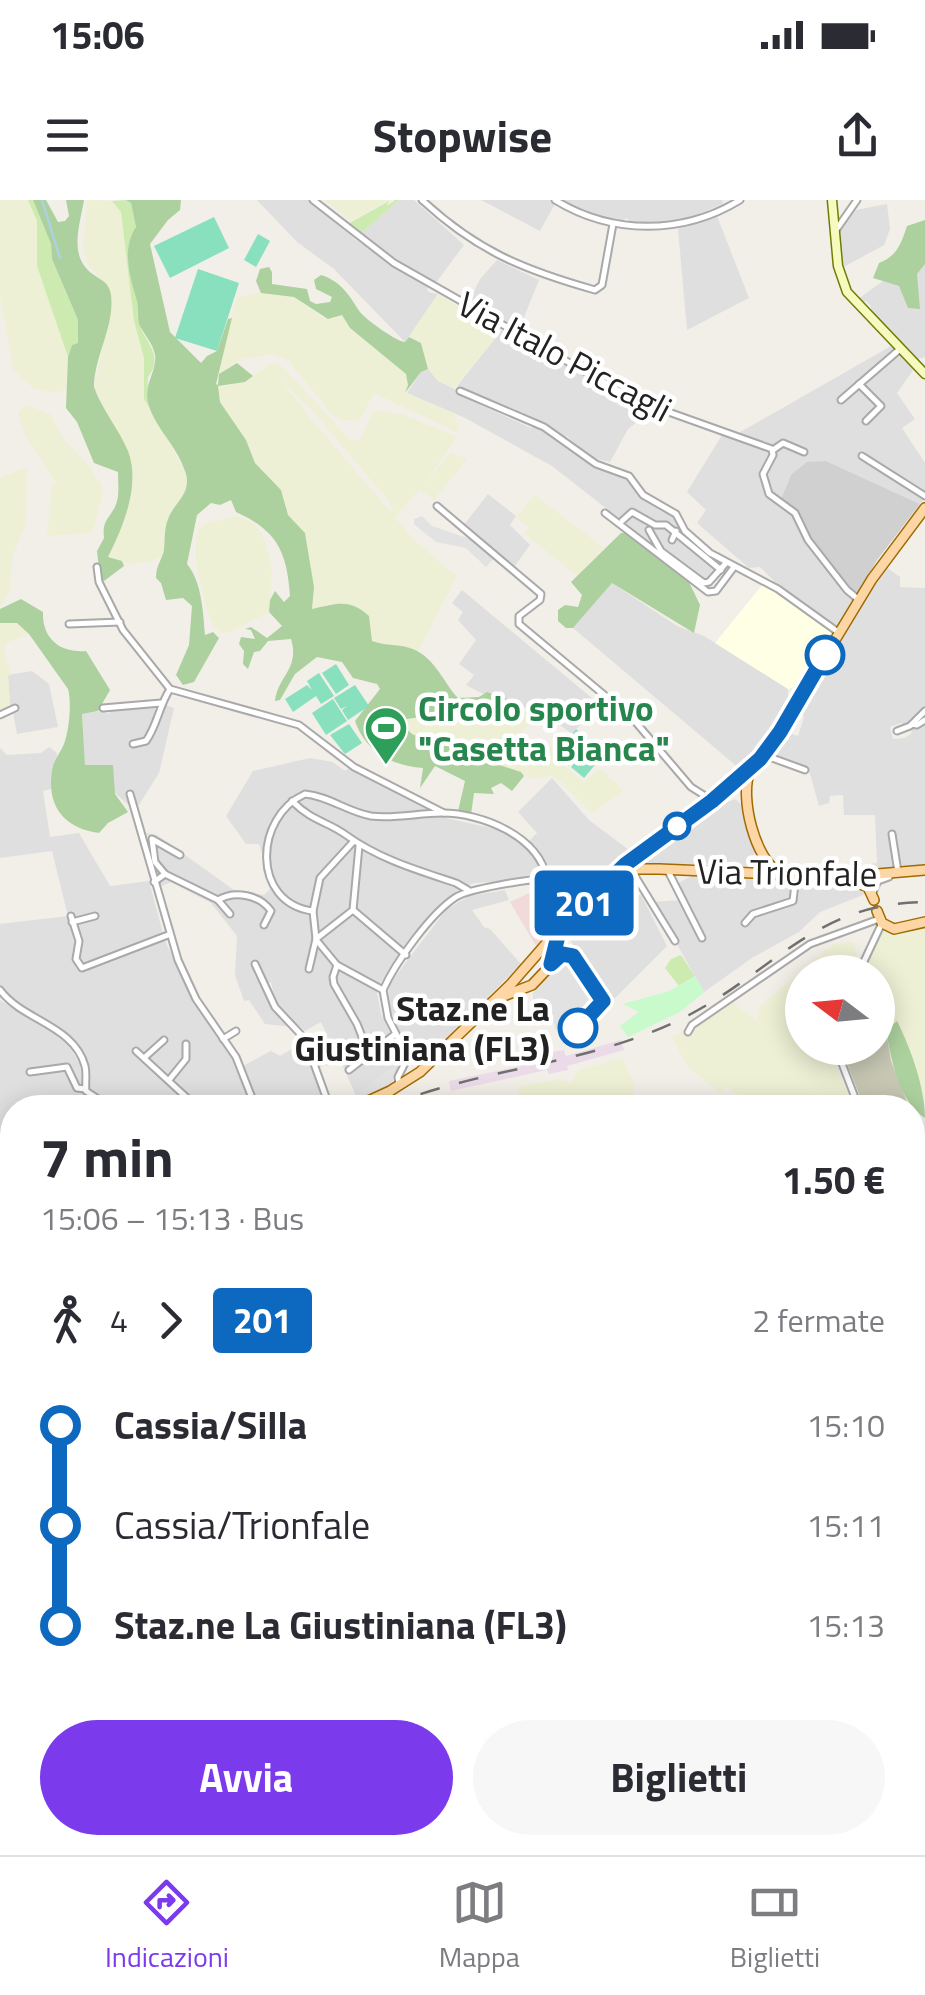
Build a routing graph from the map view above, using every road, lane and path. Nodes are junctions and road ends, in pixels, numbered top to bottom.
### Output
1 (312, 200) edge
2 (422, 200) edge
3 (555, 200) edge
4 (740, 200) edge
5 (832, 200) edge
6 (858, 200) edge
7 (846, 216) junction
8 (834, 222) junction
9 (612, 224) junction
10 (835, 232) junction
11 (900, 348) junction
12 (923, 369) edge
13 (860, 384) junction
14 (460, 391) dead end
15 (841, 400) dead end
16 (866, 421) dead end
17 (773, 450) junction
18 (804, 452) dead end
19 (862, 456) dead end
20 (925, 496) edge
21 (437, 506) dead end
22 (925, 508) edge
23 (605, 512) dead end
24 (622, 521) dead end
25 (648, 530) dead end
26 (676, 531) junction
27 (672, 540) dead end
28 (726, 563) junction
29 (97, 567) dead end
30 (734, 567) junction
31 (721, 570) junction
32 (859, 600) junction
33 (120, 622) junction
34 (69, 624) dead end
35 (838, 632) junction
36 (170, 689) junction
37 (161, 703) junction
38 (16, 708) dead end
39 (103, 708) dead end
40 (925, 711) edge
41 (0, 715) edge
42 (925, 720) edge
43 (912, 724) junction
44 (897, 731) dead end
45 (133, 744) dead end
46 (764, 755) junction
47 (752, 767) junction
48 (804, 770) dead end
49 (130, 794) dead end
50 (716, 797) junction
51 (292, 801) junction
52 (747, 803) junction
53 (444, 813) junction
54 (892, 834) dead end
55 (356, 844) junction
56 (180, 855) dead end
57 (761, 855) junction
58 (633, 862) junction
59 (667, 869) junction
60 (925, 870) edge
61 (746, 873) junction
62 (164, 874) junction
63 (782, 874) junction
64 (898, 874) junction
65 (796, 875) junction
66 (842, 877) junction
67 (548, 879) junction
68 (154, 882) junction
69 (468, 890) junction
70 (592, 895) junction
71 (218, 900) junction
72 (353, 910) junction
73 (877, 910) junction
74 (313, 911) junction
75 (230, 914) dead end
76 (95, 916) dead end
77 (925, 922) edge
78 (745, 923) dead end
79 (264, 926) dead end
80 (560, 928) junction
81 (169, 935) junction
82 (702, 938) dead end
83 (316, 939) junction
84 (675, 940) dead end
85 (540, 952) junction
86 (406, 955) junction
87 (863, 955) edge
88 (552, 956) junction
89 (256, 964) dead end
90 (337, 965) junction
91 (309, 968) dead end
92 (518, 977) junction
93 (528, 988) junction
94 (0, 990) edge
95 (383, 990) junction
96 (494, 1000) junction
97 (236, 1032) dead end
98 (688, 1032) dead end
99 (395, 1034) junction
100 (224, 1039) junction
101 (164, 1040) dead end
102 (186, 1044) dead end
103 (136, 1051) dead end
104 (369, 1054) junction
105 (408, 1057) junction
106 (144, 1058) junction
107 (436, 1058) junction
108 (843, 1065) edge
109 (350, 1070) dead end
110 (30, 1072) dead end
111 (169, 1080) junction
112 (399, 1086) junction
113 (85, 1089) junction
114 (94, 1095) edge
115 (185, 1095) edge
116 (251, 1095) edge
117 (325, 1095) edge
118 (380, 1095) edge
119 (854, 1095) edge

1 - 17 street, Via Italo Piccagli
2 - 9 street
3 - 9 street
4 - 9 street
5 - 8 street
6 - 7 street
7 - 8 street
7 - 10 street
8 - 10 street
10 - 11 street
11 - 12 street
11 - 13 street
13 - 15 street
13 - 16 street
14 - 28 street
17 - 18 street, Via Italo Piccagli
17 - 32 street
19 - 20 street
21 - 50 street
22 - 32 main road
23 - 30 street
24 - 26 street
25 - 31 street
26 - 27 street
26 - 31 street
28 - 30 street
28 - 31 street
29 - 33 street
30 - 35 street
32 - 35 main road
33 - 34 street
33 - 36 street
35 - 46 main road
36 - 37 street
36 - 53 street
37 - 39 street
37 - 45 street
38 - 41 street
40 - 43 street
42 - 43 street
43 - 44 street
46 - 47 main road
46 - 48 street
47 - 50 main road
47 - 52 main road
49 - 68 street
50 - 52 main road
50 - 58 main road
51 - 53 street
51 - 55 street
51 - 74 street
52 - 57 main road
53 - 67 street
54 - 64 street
55 - 69 street
55 - 72 street
55 - 74 street
56 - 62 street
57 - 61 main road
57 - 63 main road
58 - 59 main road, Via Trionfale
58 - 70 main road, Via Trionfale
58 - 84 street
59 - 61 main road, Via Trionfale
59 - 82 street
60 - 64 main road, Via Trionfale
61 - 63 main road, Via Trionfale
62 - 68 street
62 - 71 street
63 - 65 main road, Via Trionfale
64 - 66 main road, Via Trionfale
64 - 73 street
65 - 66 main road, Via Trionfale
65 - 78 street
66 - 73 main road
67 - 69 street
67 - 70 street
68 - 81 street
69 - 86 street
70 - 80 main road
71 - 75 street
71 - 79 street
72 - 83 street
72 - 86 street
73 - 77 main road
73 - 87 street
73 - 98 street
74 - 83 street
76 - 81 street
80 - 85 main road
80 - 88 main road
81 - 100 street
83 - 90 street
83 - 91 street
85 - 88 main road
85 - 92 main road
86 - 95 street
88 - 93 main road
89 - 117 street
90 - 95 street
90 - 104 street
92 - 93 main road
92 - 96 main road
93 - 96 main road
94 - 113 street
95 - 99 street
96 - 107 main road
97 - 100 street
99 - 104 street
99 - 105 street
100 - 116 street
101 - 106 street
102 - 111 street
103 - 106 street
104 - 109 street
105 - 107 street
105 - 112 street
106 - 111 street
107 - 112 main road
108 - 119 street
110 - 113 street
111 - 115 street
112 - 118 main road
113 - 114 street

